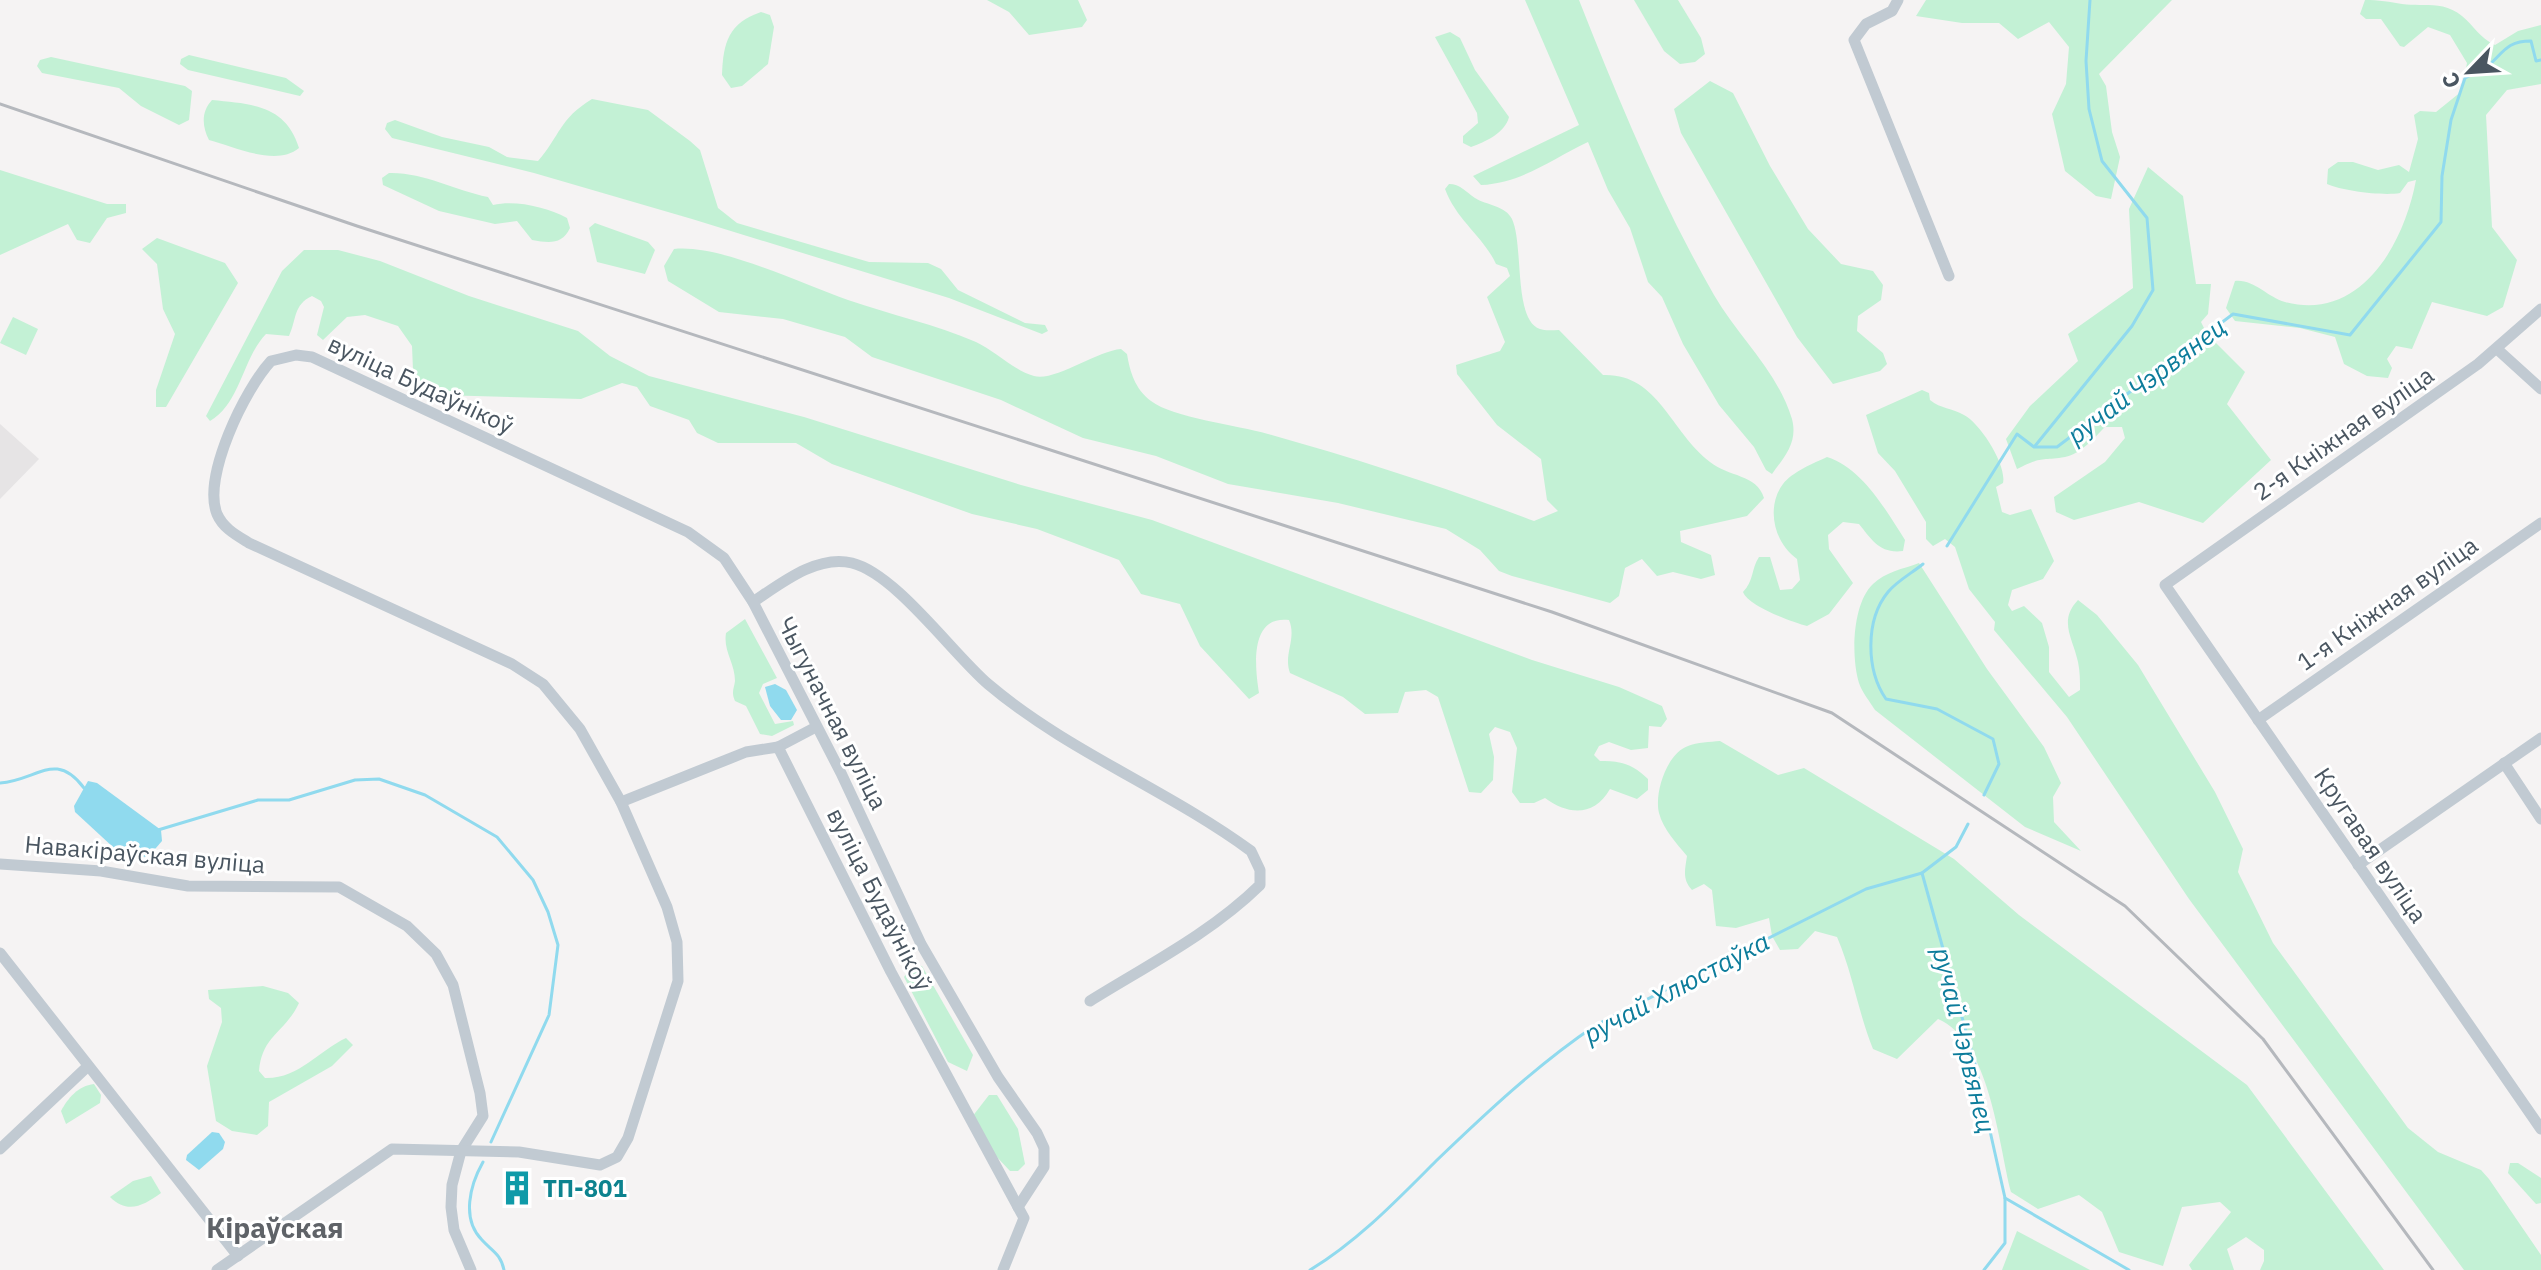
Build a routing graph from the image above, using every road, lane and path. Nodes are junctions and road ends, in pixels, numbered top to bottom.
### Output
1 (1898, 0) edge
2 (1949, 276) dead end
3 (2541, 309) edge
4 (2497, 349) junction
5 (2541, 389) edge
6 (2541, 523) edge
7 (2165, 585) joint
8 (753, 602) junction
9 (2258, 720) junction
10 (816, 727) junction
11 (2541, 738) edge
12 (778, 747) junction
13 (2504, 763) junction
14 (621, 802) junction
15 (2541, 819) edge
16 (0, 864) edge
17 (2358, 865) junction
18 (0, 953) edge
19 (1090, 1001) dead end
20 (87, 1067) junction
21 (2541, 1129) edge
22 (0, 1149) edge
23 (461, 1151) junction
24 (1021, 1212) junction
25 (238, 1256) junction
26 (217, 1270) edge
27 (471, 1270) edge
28 (1003, 1270) edge

1 - 2 street
3 - 4 street, 2-я Кніжная вуліца
4 - 5 street
4 - 7 street, 2-я Кніжная вуліца
6 - 9 street, 1-я Кніжная вуліца
7 - 9 street, Кругавая вуліца
8 - 10 street, Чыгуначная вуліца
8 - 14 street, вуліца Будаўнікоў
8 - 19 street, Чыгуначная вуліца
9 - 17 street, Кругавая вуліца
10 - 12 street
10 - 24 street, Чыгуначная вуліца
11 - 13 street
12 - 14 street
12 - 24 street, вуліца Будаўнікоў
13 - 15 street
13 - 17 street
14 - 23 street, вуліца Будаўнікоў
16 - 23 street, Навакіраўская вуліца
17 - 21 street, Кругавая вуліца
18 - 20 street
20 - 22 street
20 - 25 street
23 - 25 street, вуліца Будаўнікоў
23 - 27 street, Навакіраўская вуліца
24 - 28 street, Чыгуначная вуліца
25 - 26 street, вуліца Будаўнікоў

